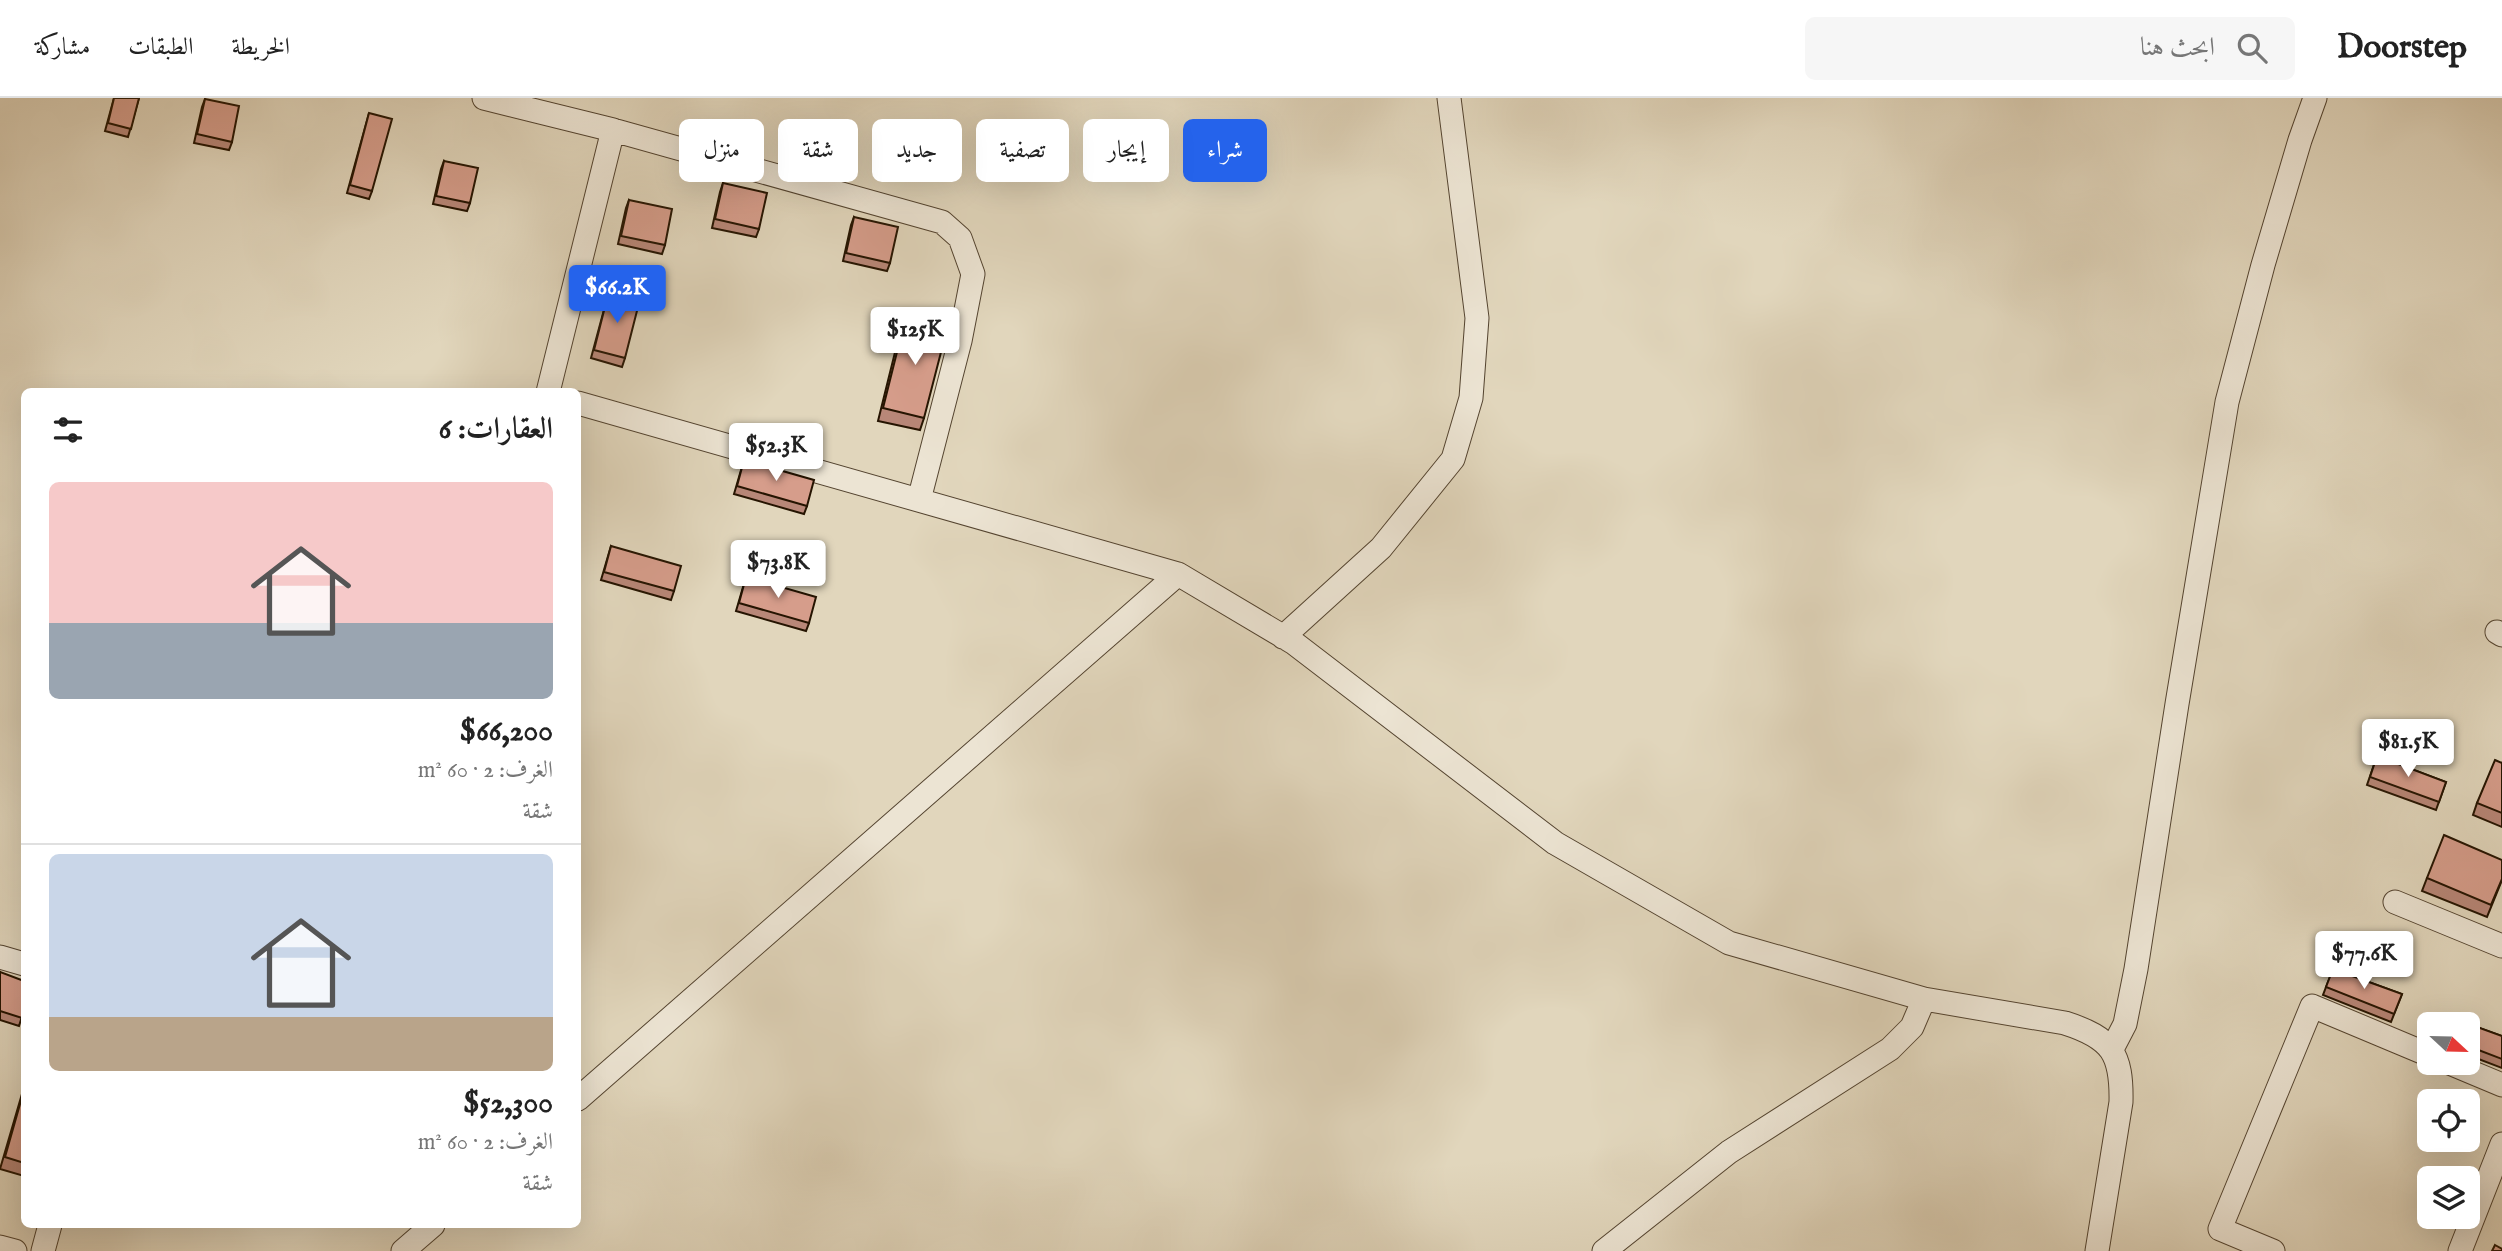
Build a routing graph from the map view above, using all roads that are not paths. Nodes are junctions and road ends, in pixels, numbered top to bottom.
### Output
1 (484, 98) edge
2 (1448, 98) edge
3 (2315, 98) edge
4 (513, 102) edge
5 (613, 130) junction
6 (549, 388) edge
7 (581, 405) edge
8 (919, 500) junction
9 (1178, 574) junction
10 (1283, 637) junction
11 (2395, 902) dead end
12 (2502, 946) edge
13 (0, 957) edge
14 (21, 963) edge
15 (1924, 999) junction
16 (2112, 1049) junction
17 (2417, 1050) edge
18 (2478, 1075) edge
19 (2502, 1085) edge
20 (581, 1095) edge
21 (2502, 1144) edge
22 (49, 1228) edge
23 (430, 1228) edge
24 (0, 1247) edge
25 (15, 1251) edge
26 (43, 1251) edge
27 (403, 1251) edge
28 (1604, 1251) edge
29 (2097, 1251) edge
30 (2273, 1251) edge
31 (2460, 1251) edge

1 - 4 lane
2 - 10 lane
3 - 16 lane
4 - 5 lane
5 - 6 lane
5 - 8 lane
7 - 8 lane
8 - 9 lane
9 - 10 lane
9 - 20 lane
10 - 15 lane
11 - 12 lane
13 - 14 lane
15 - 16 lane
15 - 28 lane
16 - 29 lane
17 - 30 lane
18 - 19 lane
21 - 31 lane
22 - 26 lane
23 - 27 lane
24 - 25 lane

